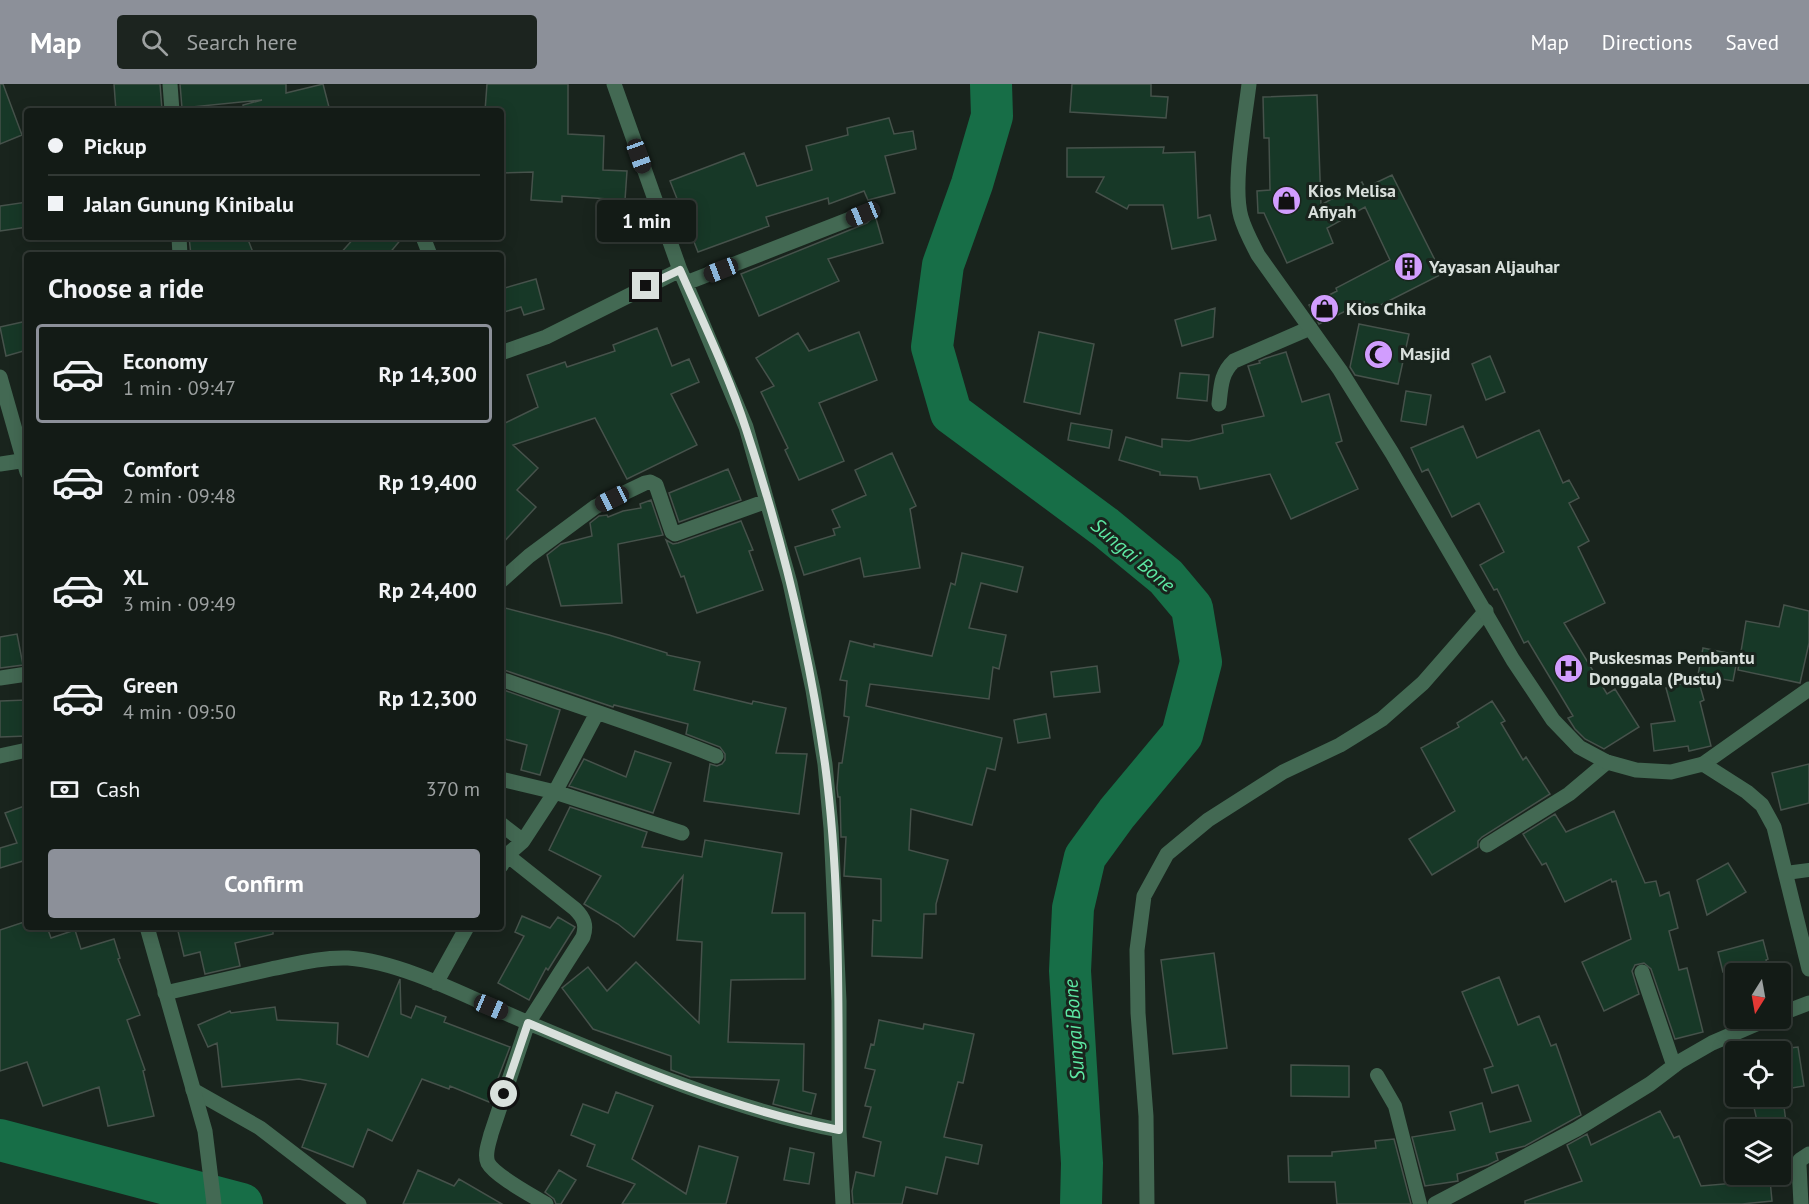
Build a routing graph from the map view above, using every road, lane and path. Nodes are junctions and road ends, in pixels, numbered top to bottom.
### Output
1 (170, 84) edge
2 (614, 84) edge
3 (1249, 84) edge
4 (172, 108) edge
5 (863, 214) dead end
6 (683, 277) junction
7 (1310, 328) junction
8 (504, 351) edge
9 (0, 377) edge
10 (1219, 404) dead end
11 (24, 457) edge
12 (0, 464) edge
13 (24, 464) edge
14 (767, 501) junction
15 (504, 578) edge
16 (1486, 611) junction
17 (24, 674) edge
18 (0, 678) edge
19 (504, 680) edge
20 (1809, 689) edge
21 (597, 713) junction
22 (24, 751) edge
23 (0, 756) edge
24 (716, 756) dead end
25 (1607, 762) junction
26 (1703, 764) junction
27 (504, 780) edge
28 (555, 792) junction
29 (504, 826) edge
30 (682, 833) dead end
31 (523, 841) junction
32 (1487, 845) dead end
33 (504, 860) edge
34 (1809, 870) edge
35 (1786, 873) junction
36 (148, 930) edge
37 (465, 930) edge
38 (1809, 969) edge
39 (1642, 972) dead end
40 (436, 983) junction
41 (165, 993) junction
42 (1809, 1003) edge
43 (1791, 1010) edge
44 (528, 1023) junction
45 (1744, 1029) edge
46 (1674, 1066) junction
47 (1377, 1075) dead end
48 (193, 1090) junction
49 (839, 1130) junction
50 (1809, 1154) edge
51 (214, 1204) edge
52 (359, 1204) edge
53 (546, 1204) edge
54 (843, 1204) edge
55 (1147, 1204) edge
56 (1420, 1204) edge
57 (1435, 1204) edge
58 (1801, 1204) edge

1 - 4 street
2 - 6 street
3 - 7 street
5 - 6 street
6 - 8 street
6 - 14 street
7 - 10 street
7 - 16 street
9 - 11 street
12 - 13 street
14 - 15 street
14 - 49 street
16 - 25 street
16 - 55 street
17 - 18 street
19 - 21 street
20 - 26 street
21 - 24 street
21 - 28 street
22 - 23 street
25 - 26 street
25 - 32 street
26 - 35 street
27 - 28 street
28 - 30 street
28 - 31 street
29 - 31 street
31 - 33 street
33 - 44 street
34 - 35 lane
35 - 38 street
36 - 41 street
37 - 40 street
39 - 46 street
40 - 41 street
40 - 44 street
41 - 48 street
42 - 43 street
44 - 49 street
44 - 53 street
45 - 46 street
46 - 57 street
47 - 56 lane
48 - 51 street
48 - 52 street
49 - 54 street
50 - 58 street

